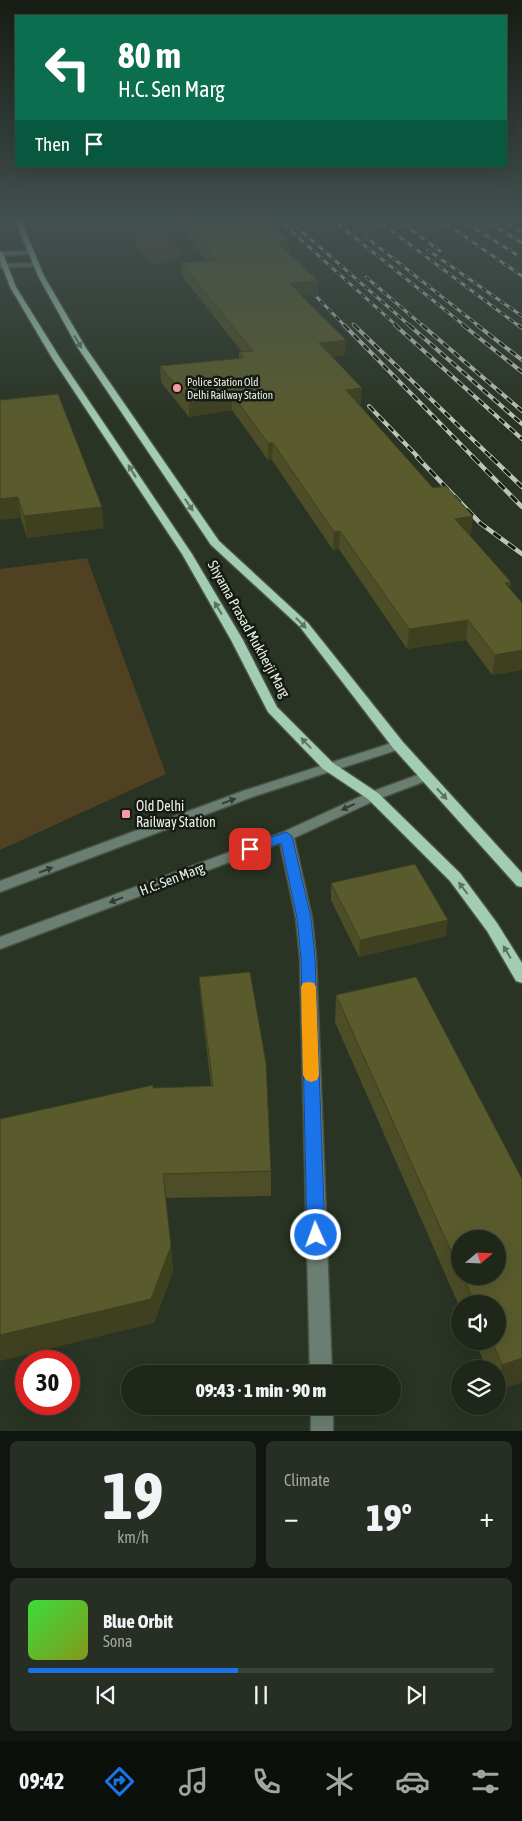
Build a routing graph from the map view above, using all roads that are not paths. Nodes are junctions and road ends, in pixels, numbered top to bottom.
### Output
1 (13, 287) edge
2 (48, 287) edge
3 (398, 745) junction
4 (328, 766) junction
5 (426, 776) junction
6 (373, 796) junction
7 (286, 836) junction
8 (522, 882) edge
9 (0, 887) edge
10 (0, 943) edge
11 (522, 977) edge
12 (321, 1365) edge
13 (322, 1415) edge
14 (322, 1431) edge

4 -> 1 main road, Shyama Prasad Mukherji Marg
2 -> 3 main road, Shyama Prasad Mukherji Marg
3 - 4 street
3 - 5 main road, Shyama Prasad Mukherji Marg
4 - 6 main road, Shyama Prasad Mukherji Marg
9 -> 4 street
5 - 6 street, H.C. Sen Marg
5 -> 8 main road, Shyama Prasad Mukherji Marg
6 -> 7 street, H.C. Sen Marg
11 -> 6 main road, Shyama Prasad Mukherji Marg
7 -> 10 street, H.C. Sen Marg
7 - 12 street
13 - 14 street

